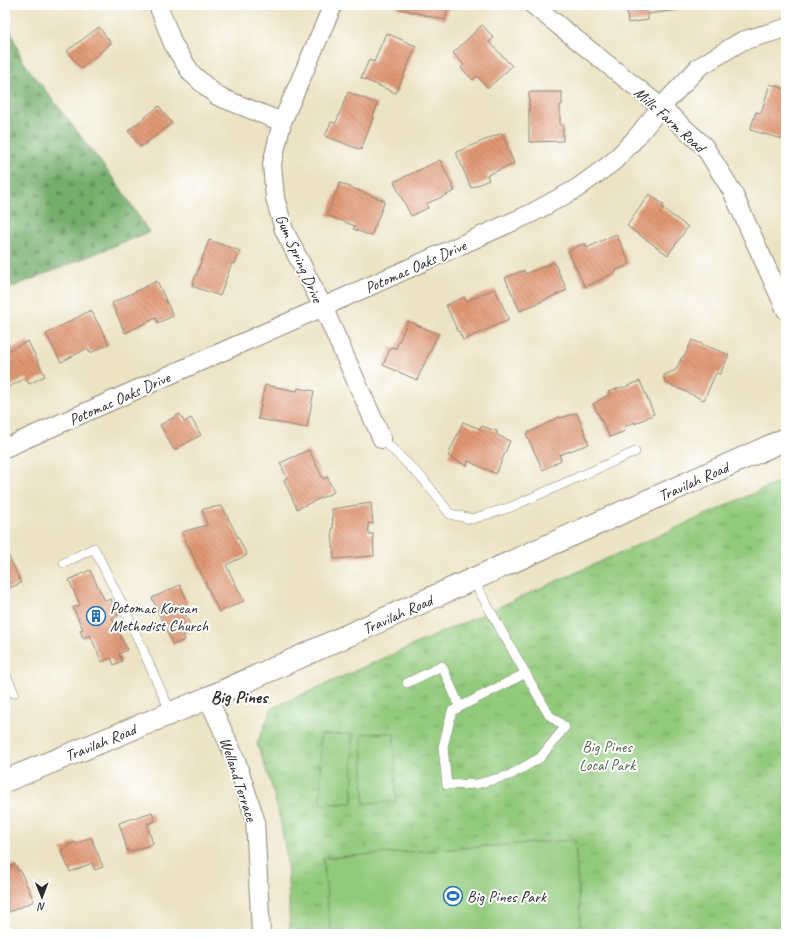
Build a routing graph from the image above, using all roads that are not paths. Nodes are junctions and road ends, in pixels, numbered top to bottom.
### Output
1 (158, 5) edge
2 (333, 5) edge
3 (533, 5) edge
4 (786, 28) edge
5 (661, 107) junction
6 (282, 122) junction
7 (323, 307) junction
8 (786, 310) edge
9 (382, 438) joint
10 (786, 439) edge
11 (5, 448) edge
12 (635, 452) dead end
13 (64, 563) dead end
14 (473, 580) junction
15 (5, 673) edge
16 (526, 673) junction
17 (407, 683) dead end
18 (14, 693) dead end
19 (208, 698) junction
20 (460, 707) junction
21 (171, 713) junction
22 (5, 781) edge
23 (261, 934) edge

1 - 6 street
2 - 6 street, Gum Spring Drive
3 - 5 street, Mills Farm Road
4 - 5 street, Potomac Oaks Drive
5 - 7 street, Potomac Oaks Drive
5 - 8 street, Mills Farm Road
6 - 7 street, Gum Spring Drive
7 - 9 street, Gum Spring Drive
7 - 11 street, Potomac Oaks Drive
9 - 12 lane
10 - 14 main road, Travilah Road
13 - 21 lane
14 - 16 lane
14 - 19 main road, Travilah Road
15 - 18 lane
16 - 20 lane
16 - 20 lane
17 - 20 lane
19 - 21 main road, Travilah Road
19 - 23 street, Welland Terrace
21 - 22 main road, Travilah Road

